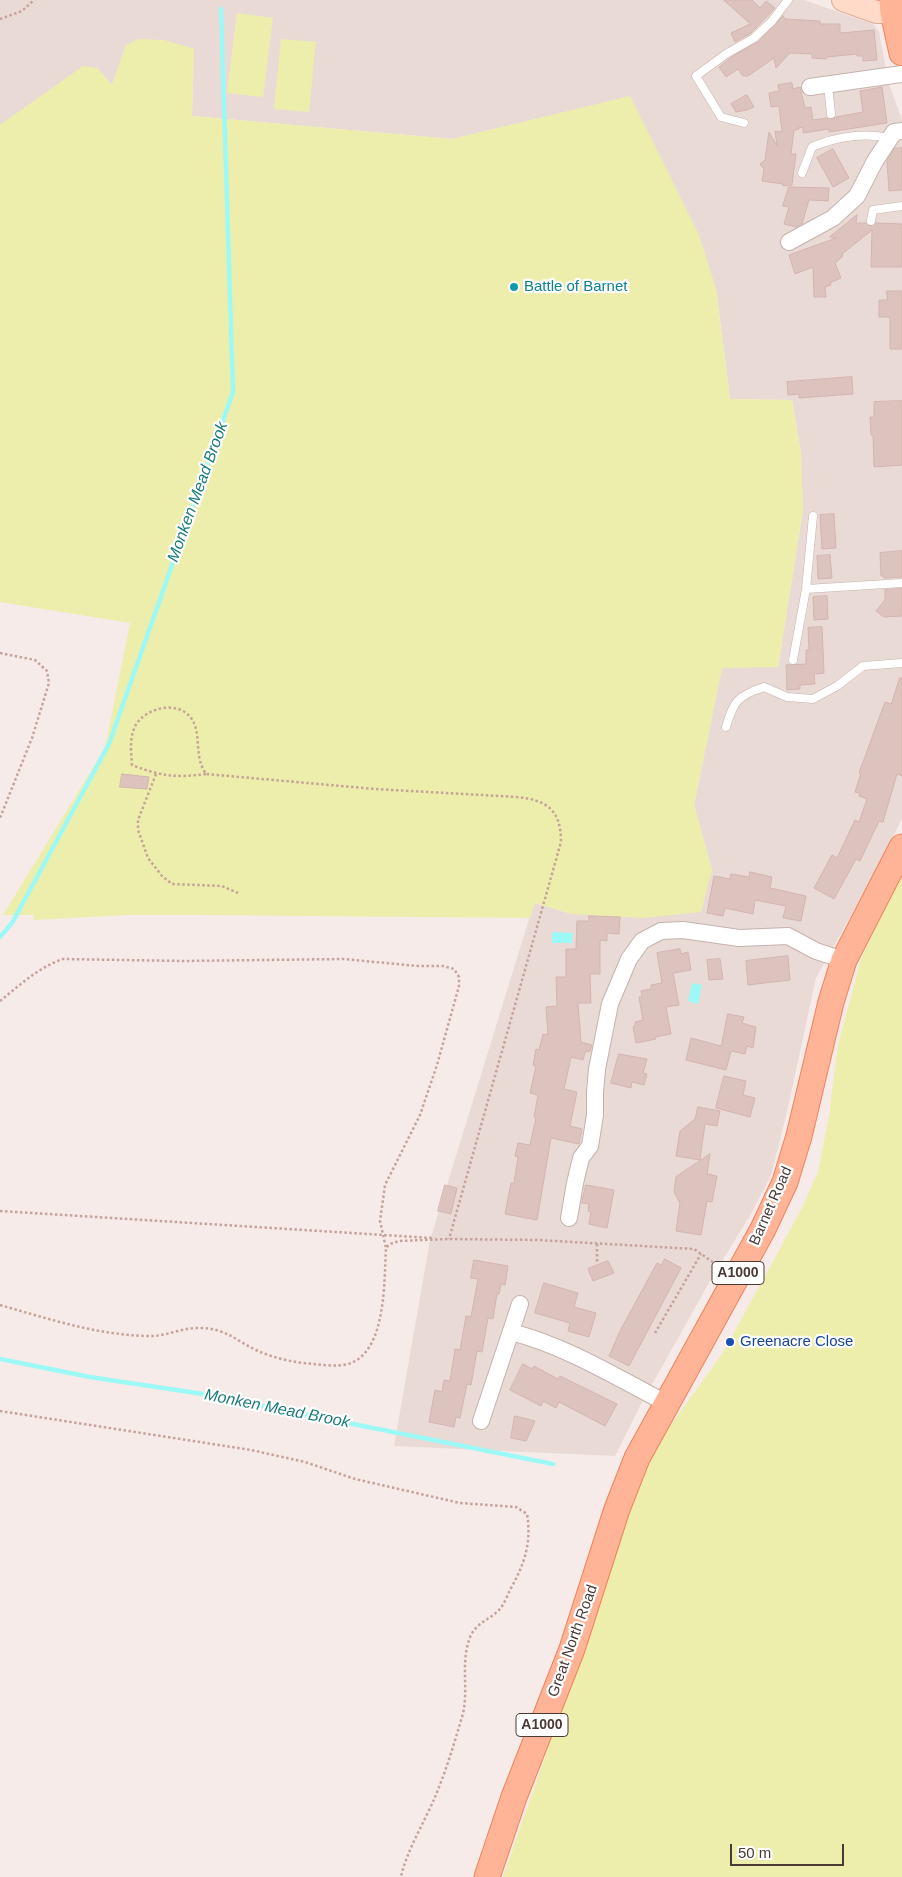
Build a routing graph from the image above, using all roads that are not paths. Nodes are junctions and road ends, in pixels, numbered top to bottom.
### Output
1 (788, 0) edge
2 (843, 0) edge
3 (892, 6) edge
4 (902, 53) edge
5 (902, 74) edge
6 (828, 85) junction
7 (810, 87) dead end
8 (831, 114) dead end
9 (744, 123) dead end
10 (896, 134) edge
11 (802, 173) dead end
12 (902, 206) edge
13 (872, 221) dead end
14 (789, 242) dead end
15 (814, 516) dead end
16 (902, 584) edge
17 (806, 589) junction
18 (793, 660) dead end
19 (902, 663) edge
20 (726, 727) dead end
21 (902, 847) edge
22 (844, 960) junction
23 (569, 1218) dead end
24 (520, 1304) dead end
25 (511, 1332) junction
26 (666, 1403) junction
27 (481, 1421) dead end
28 (597, 1574) joint
29 (487, 1877) edge

1 - 9 lane
2 - 3 street
3 - 4 main road
5 - 6 street
6 - 7 street
6 - 8 lane
10 - 11 lane
10 - 14 street
12 - 13 lane
15 - 17 lane
16 - 17 lane
17 - 18 lane
19 - 20 lane
21 - 22 main road, A1000
22 - 23 street
22 - 26 main road, Barnet Road / A1000
24 - 25 street
25 - 26 street
25 - 27 street
26 - 28 main road, Barnet Road / A1000
28 - 29 main road, Great North Road / A1000

